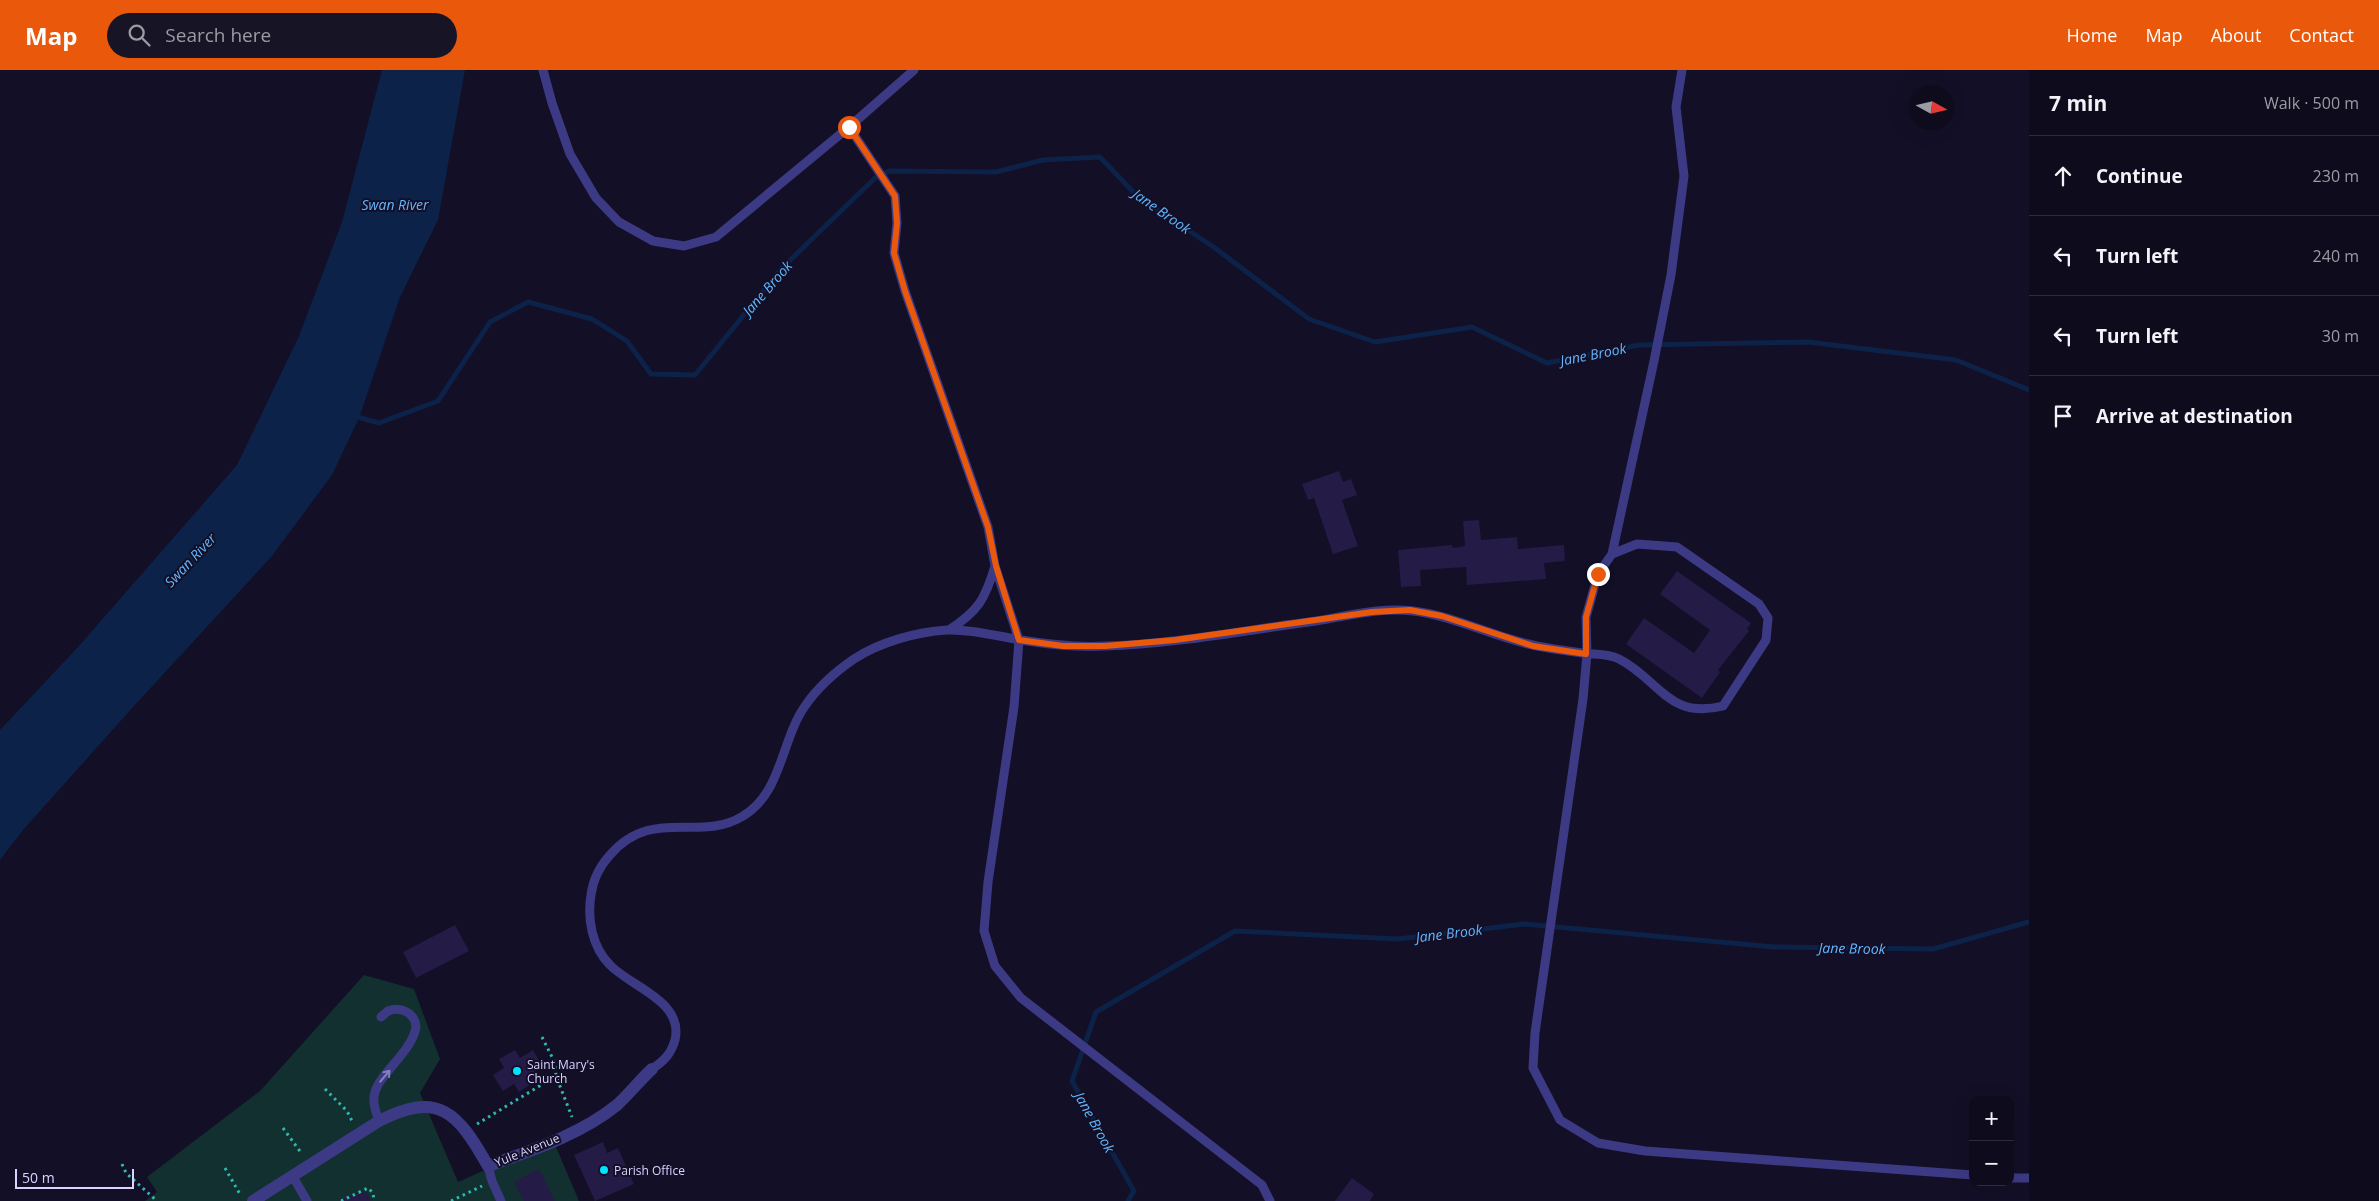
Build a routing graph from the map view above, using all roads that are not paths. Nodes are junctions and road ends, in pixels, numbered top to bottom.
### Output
1 (542, 70) edge
2 (914, 70) edge
3 (1682, 70) edge
4 (849, 127) junction
5 (1612, 554) junction
6 (996, 566) junction
7 (949, 630) junction
8 (1019, 640) junction
9 (1586, 654) junction
10 (381, 1017) dead end
11 (652, 1069) joint
12 (379, 1121) junction
13 (488, 1166) junction
14 (1969, 1175) edge
15 (292, 1176) junction
16 (2014, 1178) edge
17 (2029, 1178) edge
18 (248, 1200) edge
19 (307, 1201) edge
20 (501, 1201) edge
21 (1270, 1201) edge

1 - 4 lane
2 - 4 lane
3 - 5 lane
4 - 6 lane
5 - 9 lane
5 - 9 lane
6 - 7 lane
6 - 8 lane
7 - 8 lane
7 - 11 lane
8 - 9 lane
8 - 21 lane
9 - 14 lane
12 -> 10 lane
11 - 13 street, Yule Avenue
12 - 13 street, Yule Avenue
12 - 15 street, Yule Avenue
13 - 20 lane
15 - 18 street, Yule Avenue
15 - 19 lane
16 - 17 lane

